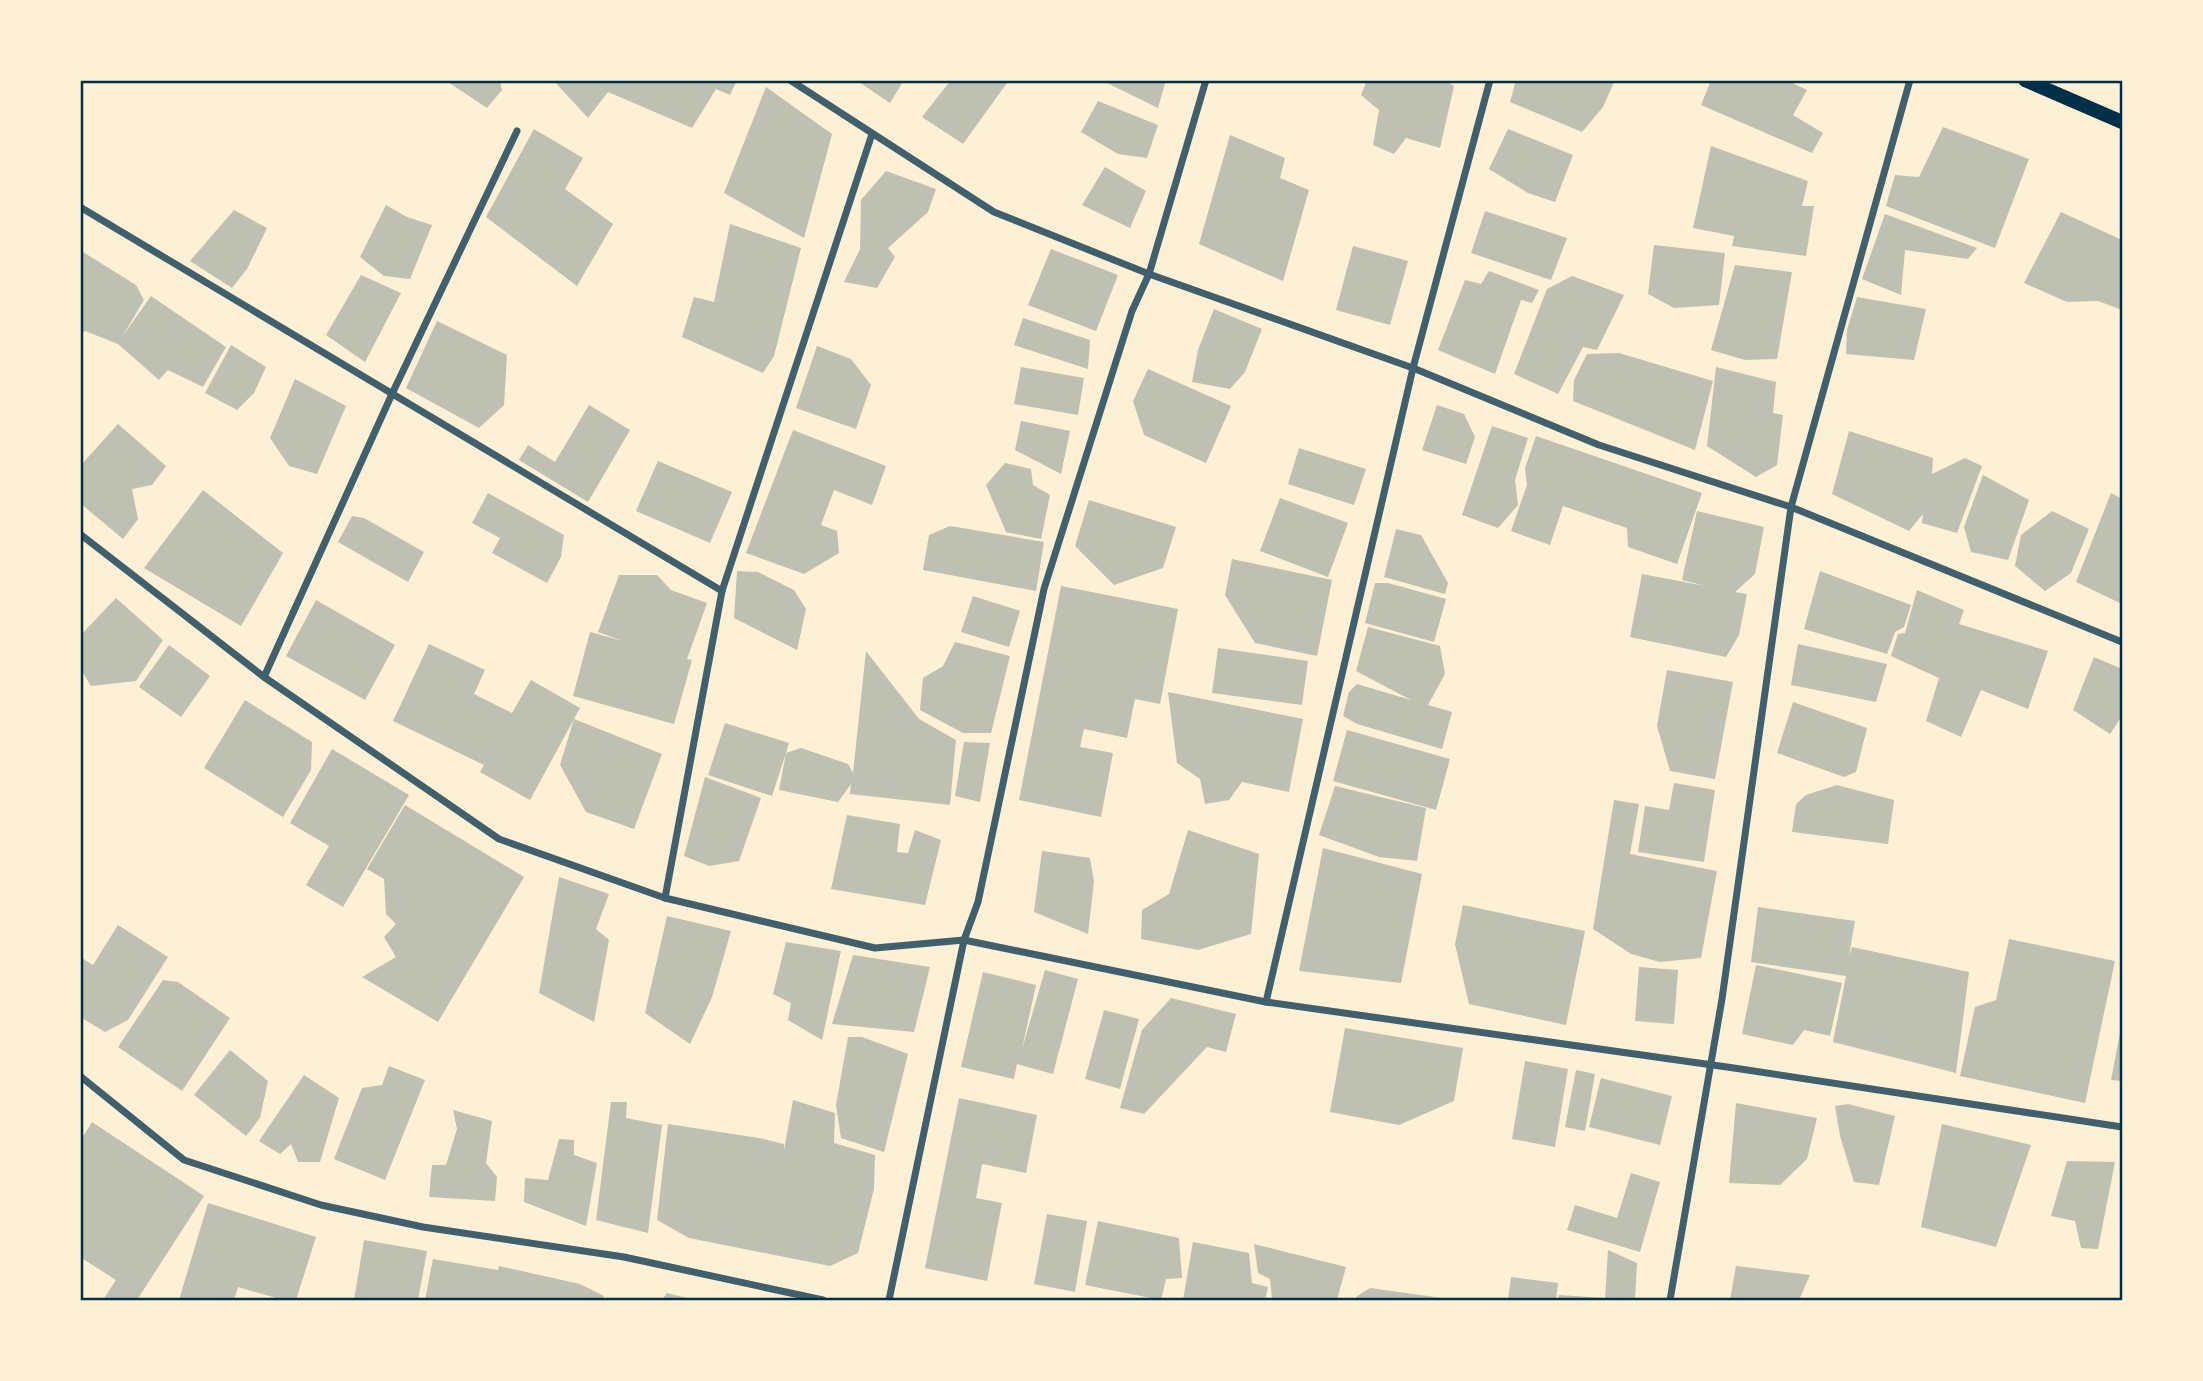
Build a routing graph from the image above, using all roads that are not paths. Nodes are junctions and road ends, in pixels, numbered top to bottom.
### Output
1 (790, 80) edge
2 (1206, 80) edge
3 (1490, 80) edge
4 (1910, 80) edge
5 (2025, 80) edge
6 (2123, 122) edge
7 (517, 131) dead end
8 (872, 134) junction
9 (80, 207) edge
10 (1149, 274) junction
11 (1413, 368) junction
12 (393, 394) junction
13 (1791, 507) junction
14 (80, 534) edge
15 (722, 591) junction
16 (2123, 642) edge
17 (264, 677) junction
18 (665, 898) junction
19 (964, 940) junction
20 (1266, 1002) junction
21 (1711, 1065) junction
22 (80, 1076) edge
23 (2123, 1127) edge
24 (823, 1300) edge
25 (890, 1300) edge
26 (1670, 1300) edge

1 - 8 street
2 - 10 street
3 - 11 street
4 - 13 street
5 - 6 main road
7 - 12 street
8 - 10 street
8 - 15 street
9 - 12 street
10 - 11 street
10 - 19 street
11 - 13 street
11 - 20 street
12 - 15 street
12 - 17 street
13 - 16 street
13 - 21 street
14 - 17 street
15 - 18 street
17 - 18 street
18 - 19 street
19 - 20 street
19 - 25 street
20 - 21 street
21 - 23 street
21 - 26 street
22 - 24 street

